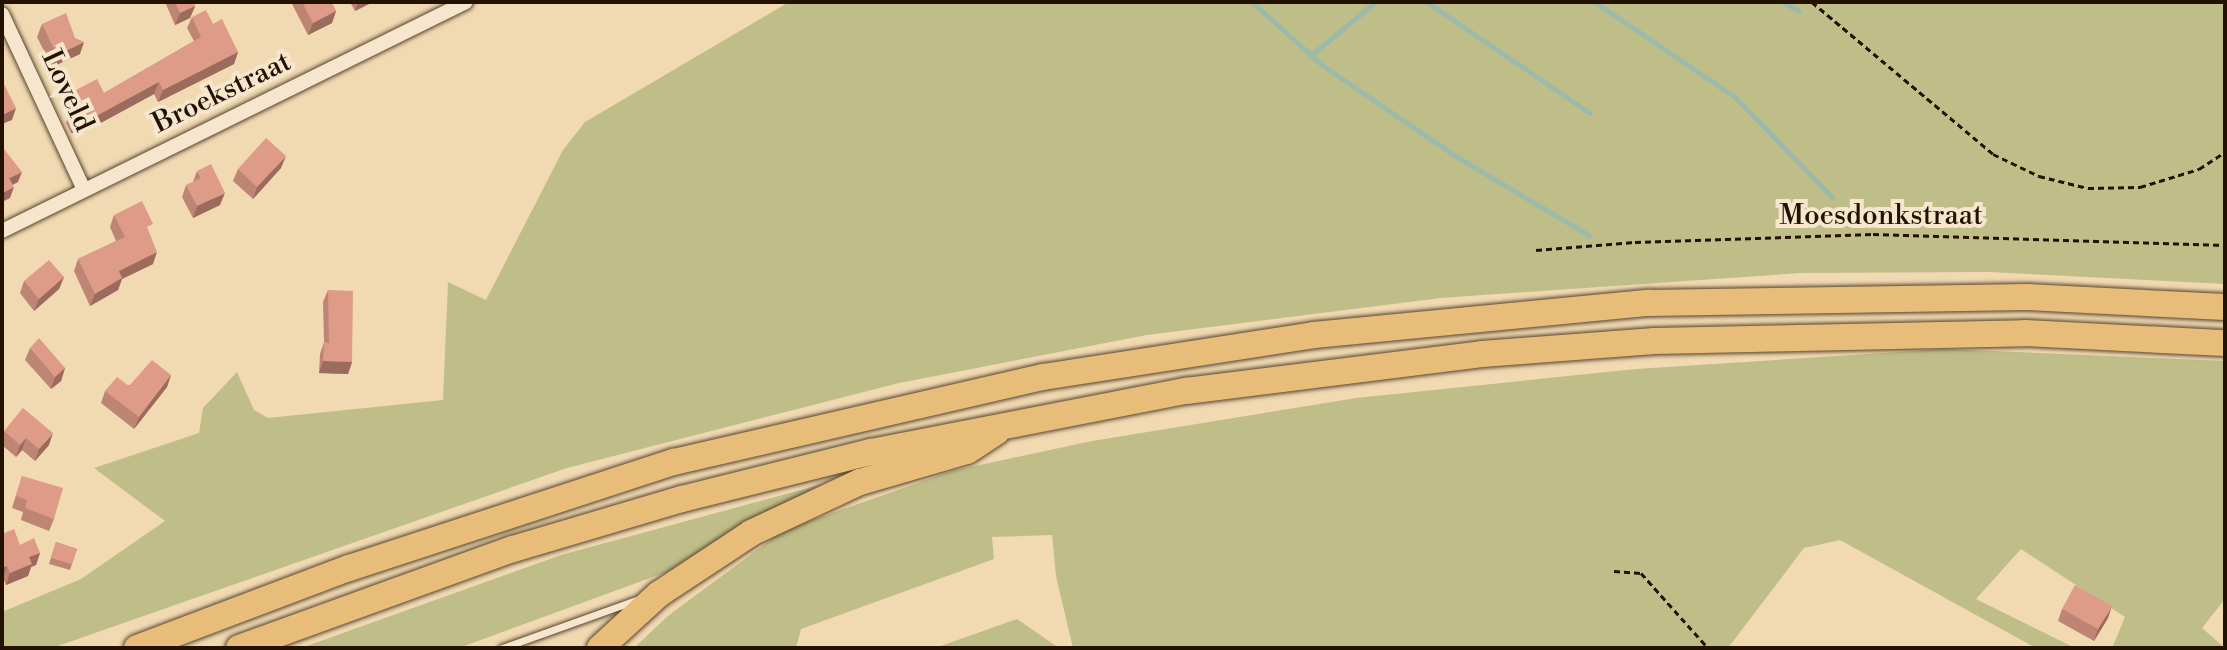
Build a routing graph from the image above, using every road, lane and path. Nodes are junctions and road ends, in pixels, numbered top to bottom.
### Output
1 (466, 2) edge
2 (1812, 2) edge
3 (2, 14) edge
4 (2225, 152) edge
5 (84, 190) junction
6 (2, 231) edge
7 (2225, 245) edge
8 (1536, 250) dead end
9 (2225, 307) edge
10 (2225, 343) edge
11 (1011, 423) junction
12 (1614, 571) dead end
13 (659, 594) junction
14 (137, 648) edge
15 (239, 648) edge
16 (502, 648) edge
17 (600, 648) edge
18 (1708, 648) edge

1 - 5 street, Broekstraat
2 - 4 path
3 - 5 street, Loveld
5 - 6 street, Broekstraat
7 - 8 path, Moesdonkstraat
9 - 14 highway
10 - 11 highway
11 - 13 highway
11 - 15 highway
12 - 18 path
13 - 16 lane
13 - 17 highway

